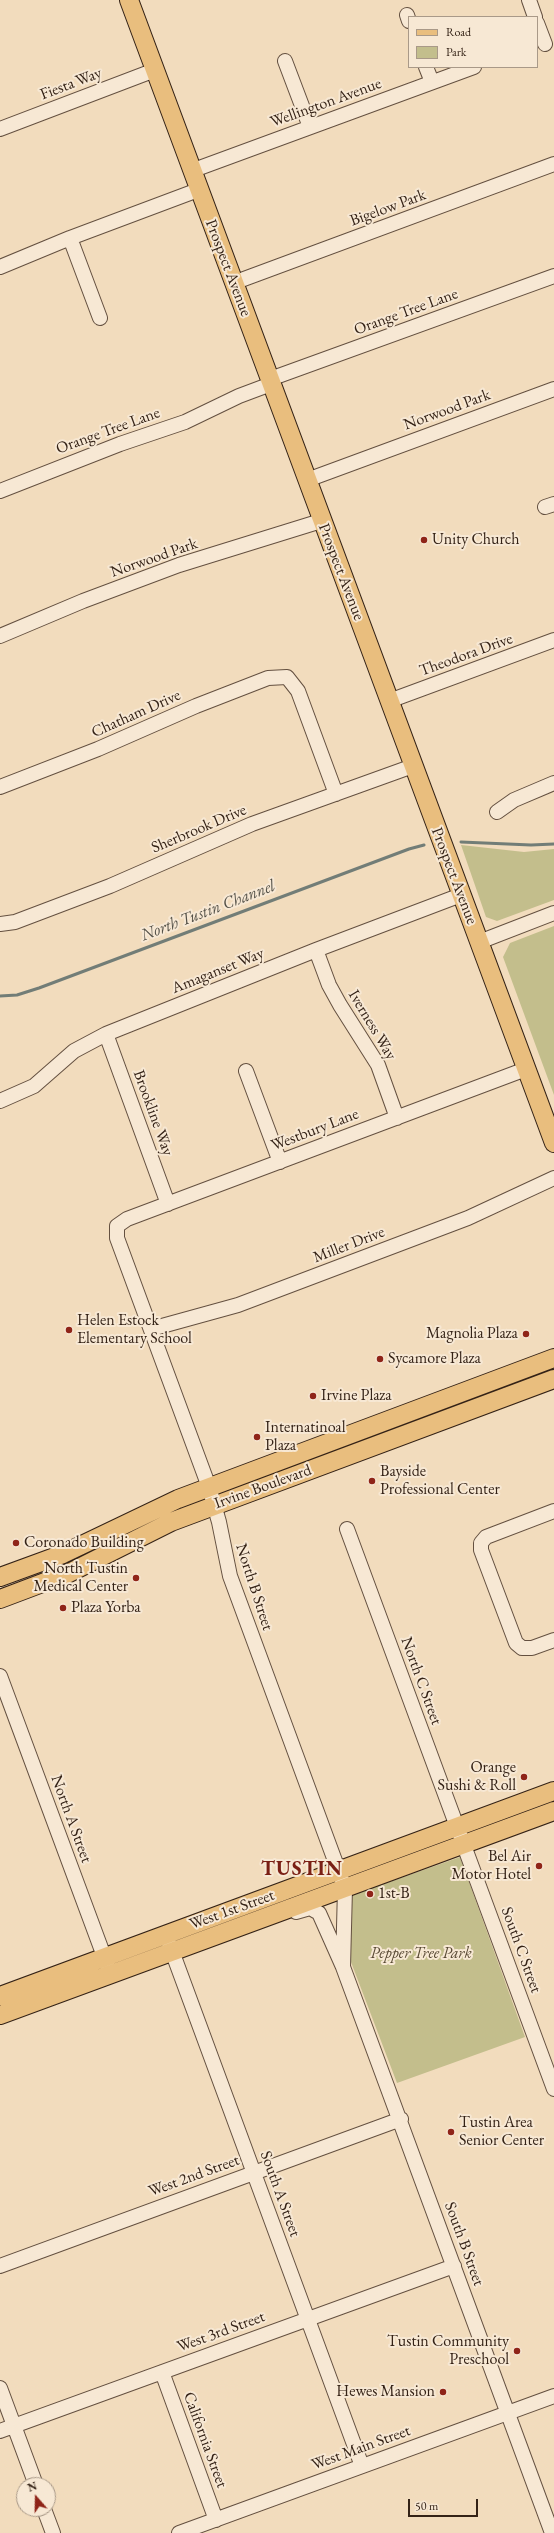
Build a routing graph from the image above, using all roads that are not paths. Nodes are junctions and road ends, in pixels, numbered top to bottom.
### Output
1 (129, 0) edge
2 (529, 0) edge
3 (535, 16) edge
4 (538, 26) edge
5 (545, 44) edge
6 (285, 61) dead end
7 (426, 68) edge
8 (471, 68) edge
9 (154, 70) junction
10 (432, 82) junction
11 (310, 127) junction
12 (0, 129) edge
13 (554, 164) edge
14 (191, 171) junction
15 (198, 190) junction
16 (70, 238) junction
17 (0, 267) edge
18 (554, 276) edge
19 (233, 283) junction
20 (100, 318) dead end
21 (270, 382) junction
22 (554, 389) edge
23 (307, 480) junction
24 (0, 491) edge
25 (322, 521) junction
26 (0, 636) edge
27 (554, 640) edge
28 (389, 701) junction
29 (413, 766) junction
30 (554, 783) edge
31 (0, 786) edge
32 (336, 794) junction
33 (497, 812) dead end
34 (461, 895) junction
35 (554, 914) edge
36 (0, 924) edge
37 (479, 942) junction
38 (316, 950) junction
39 (106, 1034) junction
40 (526, 1069) junction
41 (246, 1071) dead end
42 (0, 1101) edge
43 (397, 1118) junction
44 (554, 1144) edge
45 (280, 1162) junction
46 (554, 1178) edge
47 (168, 1204) junction
48 (117, 1226) joint
49 (151, 1329) junction
50 (554, 1358) edge
51 (554, 1379) edge
52 (369, 1427) junction
53 (376, 1445) junction
54 (209, 1487) junction
55 (215, 1505) junction
56 (554, 1511) edge
57 (347, 1529) dead end
58 (0, 1577) edge
59 (0, 1599) edge
60 (554, 1640) edge
61 (0, 1676) edge
62 (554, 1791) edge
63 (554, 1811) edge
64 (457, 1827) junction
65 (464, 1844) junction
66 (338, 1871) junction
67 (345, 1888) junction
68 (262, 1919) junction
69 (166, 1935) junction
70 (172, 1952) junction
71 (104, 1957) junction
72 (343, 1967) junction
73 (111, 1975) junction
74 (0, 1996) edge
75 (0, 2016) edge
76 (549, 2062) edge
77 (554, 2090) edge
78 (401, 2119) junction
79 (254, 2172) junction
80 (0, 2266) edge
81 (454, 2266) junction
82 (308, 2319) junction
83 (162, 2372) junction
84 (0, 2388) edge
85 (554, 2396) edge
86 (507, 2413) junction
87 (14, 2426) junction
88 (0, 2431) edge
89 (362, 2466) junction
90 (33, 2477) edge
91 (47, 2517) edge
92 (216, 2520) junction
93 (53, 2533) edge
94 (179, 2533) edge
95 (552, 2533) edge

1 - 9 main road, Prospect Avenue
2 - 3 street
4 - 5 street
6 - 11 street
7 - 10 street
8 - 10 street, Wellington Avenue
9 - 12 street, Fiesta Way
9 - 14 main road, Prospect Avenue
10 - 11 street, Wellington Avenue
11 - 14 street, Wellington Avenue
13 - 19 street, Bigelow Park
14 - 15 main road, Prospect Avenue
15 - 16 street
15 - 19 main road, Prospect Avenue
16 - 17 street
16 - 20 street
18 - 21 street, Orange Tree Lane
19 - 21 main road, Prospect Avenue
21 - 23 main road, Prospect Avenue
21 - 24 street, Orange Tree Lane
22 - 23 street, Norwood Park
23 - 25 main road, Prospect Avenue
25 - 26 street, Norwood Park
25 - 28 main road, Prospect Avenue
27 - 28 street, Theodora Drive
28 - 29 main road, Prospect Avenue
29 - 32 street, Sherbrook Drive
29 - 34 main road, Prospect Avenue
30 - 33 street
31 - 32 street, Chatham Drive
32 - 36 street, Sherbrook Drive
34 - 37 main road, Prospect Avenue
34 - 38 street, Amaganset Way
35 - 37 street
37 - 40 main road, Prospect Avenue
38 - 39 street, Amaganset Way
38 - 43 street, Iverness Way
39 - 42 street, Amaganset Way
39 - 47 street, Brookline Way
40 - 43 street, Westbury Lane
40 - 44 main road, Prospect Avenue
41 - 45 street
43 - 45 street, Westbury Lane
45 - 47 street, Westbury Lane
46 - 49 street, Miller Drive
47 - 48 street, Westbury Lane
48 - 49 street, North B Street
49 - 54 street, North B Street
50 - 52 main road, Irvine Boulevard
51 - 53 main road, Irvine Boulevard
52 - 53 main road
52 - 54 main road, Irvine Boulevard
53 - 55 main road, Irvine Boulevard
54 - 55 street, North B Street
54 - 58 main road, Irvine Boulevard
55 - 59 main road, Irvine Boulevard
55 - 66 street, North B Street
56 - 60 street
57 - 64 street, North C Street
61 - 71 street, North A Street
62 - 64 main road, West 1st Street
63 - 65 main road, West 1st Street
64 - 65 street, North C Street
64 - 66 main road, West 1st Street
65 - 67 main road, West 1st Street
65 - 76 street, South C Street
66 - 67 street, North B Street
66 - 69 main road, West 1st Street
67 - 68 main road, West 1st Street
67 - 72 street, South B Street
68 - 70 main road, West 1st Street
68 - 72 street, South B Street
69 - 70 street, South A Street
69 - 71 main road, West 1st Street
70 - 73 main road, West 1st Street
70 - 79 street, South A Street
71 - 73 street, North A Street
71 - 74 main road, West 1st Street
72 - 78 street, South B Street
73 - 75 main road, West 1st Street
76 - 77 street, South C Street
78 - 79 street, West 2nd Street
78 - 81 street, South B Street
79 - 80 street, West 2nd Street
79 - 82 street, South A Street
81 - 82 street, West 3rd Street
81 - 86 street, South B Street
82 - 83 street, West 3rd Street
82 - 89 street, South A Street
83 - 87 street, West 3rd Street
83 - 92 street, California Street
84 - 87 street
85 - 86 street, West Main Street
86 - 89 street, West Main Street
86 - 95 street, South B Street
87 - 88 street, West 3rd Street
87 - 90 street
89 - 92 street, West Main Street
91 - 93 street
92 - 94 street, West Main Street

